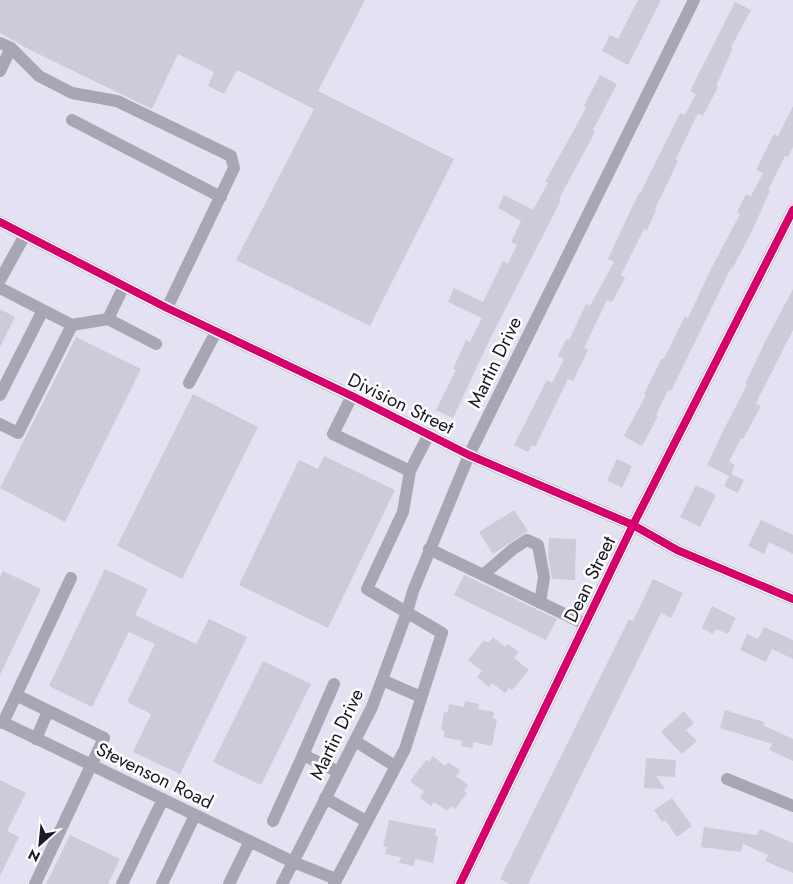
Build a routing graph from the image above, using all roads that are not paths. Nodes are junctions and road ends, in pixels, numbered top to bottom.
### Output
1 (694, 0) edge
2 (6, 46) edge
3 (0, 71) edge
4 (72, 120) dead end
5 (220, 196) junction
6 (793, 210) edge
7 (0, 222) edge
8 (25, 235) junction
9 (0, 280) edge
10 (124, 286) junction
11 (0, 288) edge
12 (167, 308) junction
13 (42, 310) junction
14 (108, 319) junction
15 (72, 325) junction
16 (216, 332) junction
17 (156, 344) dead end
18 (189, 383) dead end
19 (0, 395) edge
20 (352, 396) junction
21 (0, 424) edge
22 (429, 434) junction
23 (469, 455) junction
24 (410, 472) junction
25 (633, 525) junction
26 (429, 550) junction
27 (483, 575) junction
28 (71, 578) dead end
29 (793, 599) edge
30 (540, 603) junction
31 (407, 612) junction
32 (585, 624) junction
33 (382, 680) junction
34 (334, 684) dead end
35 (16, 695) junction
36 (421, 697) junction
37 (48, 711) junction
38 (1, 722) edge
39 (36, 739) junction
40 (355, 741) junction
41 (303, 755) junction
42 (91, 765) junction
43 (395, 766) junction
44 (339, 772) junction
45 (728, 779) dead end
46 (325, 798) junction
47 (163, 799) junction
48 (793, 806) edge
49 (195, 814) junction
50 (273, 820) dead end
51 (366, 821) junction
52 (250, 841) junction
53 (293, 862) junction
54 (335, 881) edge
55 (35, 884) edge
56 (122, 884) edge
57 (162, 884) edge
58 (229, 884) edge
59 (282, 884) edge
60 (460, 884) edge

1 - 23 street, Martin Drive
2 - 3 street
2 - 5 street
4 - 5 street
5 - 12 street
6 - 25 street, Dean Street
7 - 8 street, Division Street
8 - 9 street
8 - 10 street, Division Street
10 - 12 street, Division Street
10 - 14 street
11 - 13 street
12 - 16 street, Division Street
13 - 15 street
13 - 19 street
14 - 15 street
14 - 17 street
15 - 21 street
16 - 18 street
16 - 20 street, Division Street
20 - 22 street, Division Street
20 - 24 street
22 - 23 street, Division Street
22 - 24 street
23 - 25 street, Division Street
23 - 26 street, Martin Drive
24 - 31 street
25 - 29 street, Division Street
25 - 32 street, Dean Street
26 - 27 street
26 - 31 street, Martin Drive
27 - 30 street
27 - 30 street
28 - 35 street
30 - 32 street
31 - 33 street, Martin Drive
31 - 36 street
32 - 60 street, Dean Street
33 - 36 street
33 - 40 street, Martin Drive
34 - 41 street
35 - 37 street
35 - 38 street
36 - 43 street
37 - 39 street
37 - 42 street
38 - 39 street, Stevenson Road
39 - 42 street, Stevenson Road
40 - 43 street
40 - 44 street, Martin Drive
41 - 44 street
41 - 50 street
42 - 47 street, Stevenson Road
42 - 55 street
43 - 51 street
44 - 46 street, Martin Drive
45 - 48 street
46 - 51 street
46 - 53 street, Martin Drive
47 - 49 street, Stevenson Road
47 - 56 street
49 - 52 street, Stevenson Road
49 - 57 street
51 - 54 street
52 - 53 street, Stevenson Road
52 - 58 street
53 - 54 street, Stevenson Road
53 - 59 street, Martin Drive

